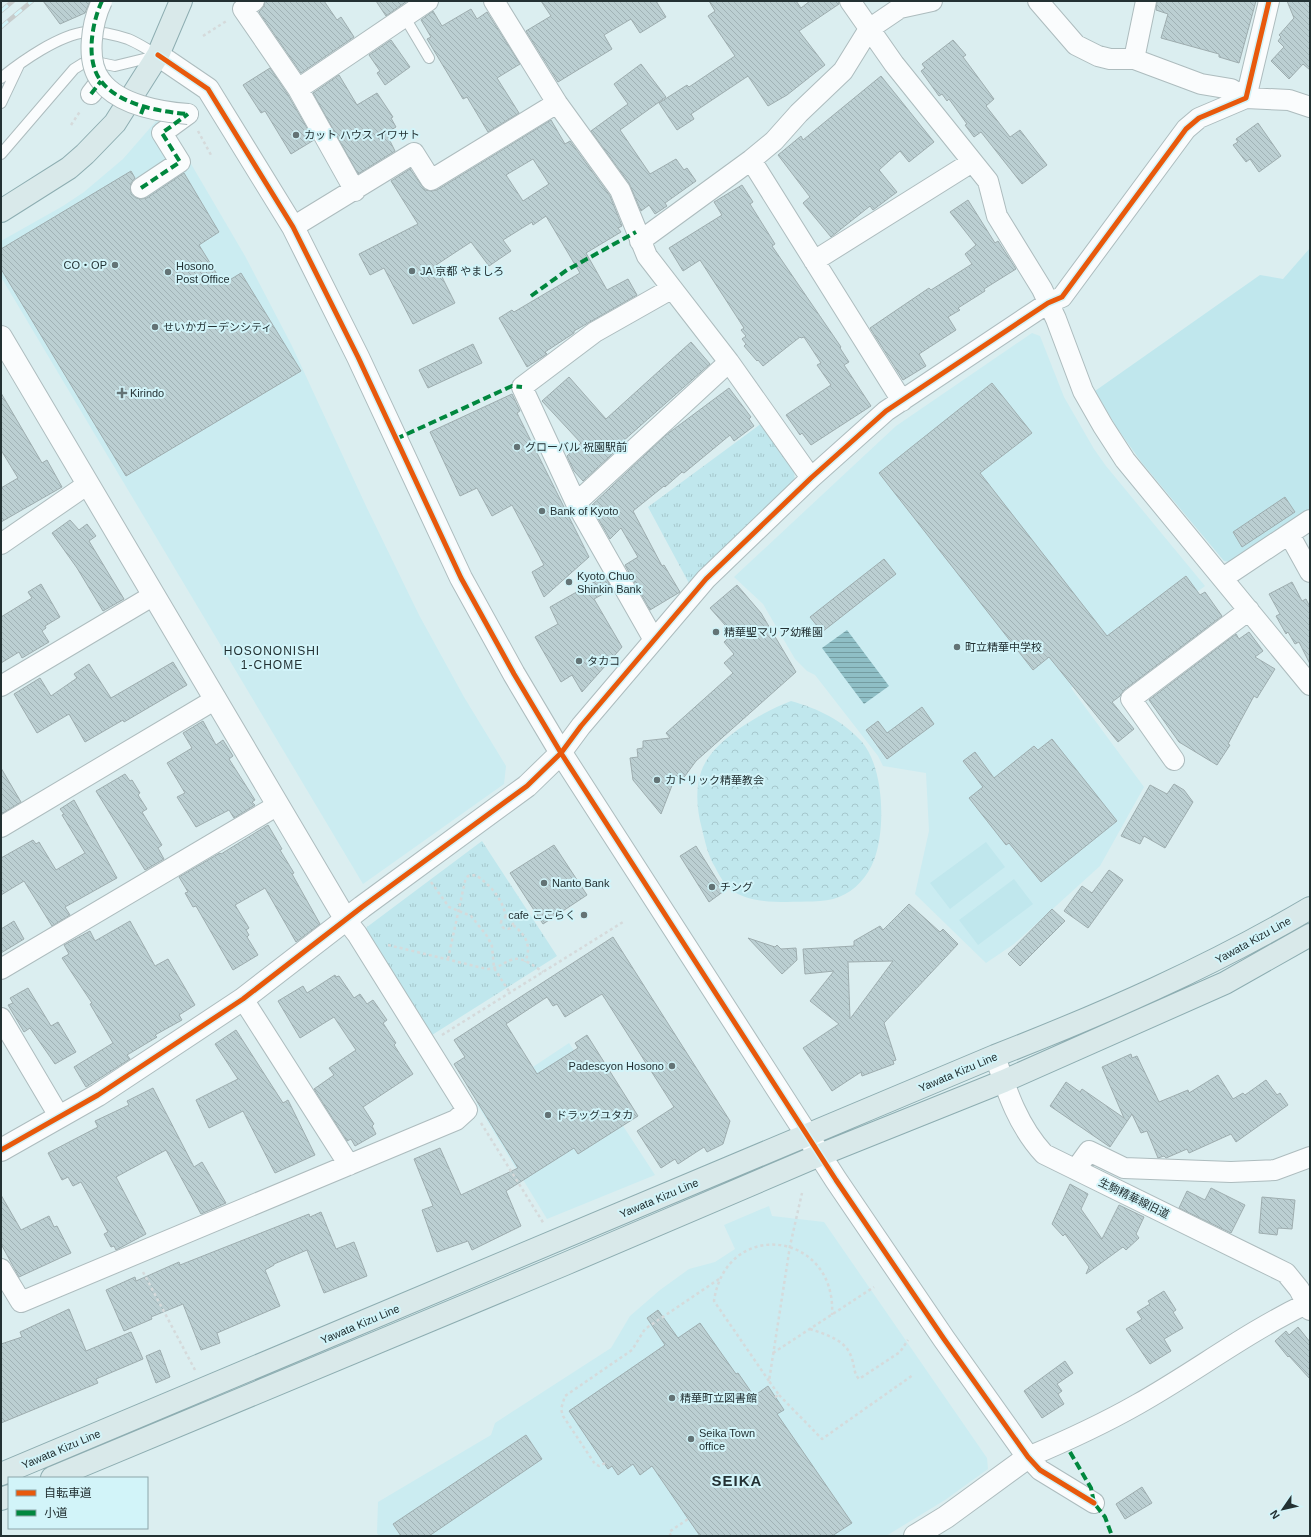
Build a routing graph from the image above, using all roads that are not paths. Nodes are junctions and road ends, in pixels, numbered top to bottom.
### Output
1 (102, 1) edge
2 (181, 1) edge
3 (428, 1) edge
4 (494, 1) edge
5 (850, 1) edge
6 (932, 1) edge
7 (1038, 1) edge
8 (1146, 1) edge
9 (1270, 1) edge
10 (249, 5) edge
11 (404, 16) junction
12 (869, 29) junction
13 (158, 55) junction
14 (429, 58) dead end
15 (1134, 59) junction
16 (21, 61) junction
17 (1, 78) edge
18 (298, 90) junction
19 (1246, 98) junction
20 (1, 103) edge
21 (557, 103) junction
22 (1310, 107) edge
23 (1, 154) edge
24 (751, 160) junction
25 (972, 162) junction
26 (141, 188) dead end
27 (355, 190) junction
28 (1, 210) edge
29 (293, 227) junction
30 (640, 241) junction
31 (814, 262) junction
32 (671, 289) junction
33 (1048, 302) junction
34 (2, 339) edge
35 (729, 362) junction
36 (902, 401) junction
37 (811, 478) junction
38 (88, 484) junction
39 (576, 502) junction
40 (1310, 520) edge
41 (1289, 534) junction
42 (1, 544) edge
43 (1310, 572) edge
44 (1223, 578) junction
45 (154, 595) junction
46 (1249, 610) junction
47 (654, 640) junction
48 (1308, 677) edge
49 (1, 686) edge
50 (216, 699) junction
51 (560, 753) junction
52 (1174, 760) dead end
53 (278, 805) junction
54 (1, 827) edge
55 (1310, 908) edge
56 (346, 920) junction
57 (1310, 935) edge
58 (1, 969) edge
59 (243, 999) junction
60 (1, 1018) edge
61 (995, 1056) junction
62 (1004, 1081) junction
63 (59, 1116) junction
64 (808, 1136) junction
65 (1, 1150) edge
66 (820, 1155) junction
67 (1310, 1157) edge
68 (349, 1165) junction
69 (1076, 1169) junction
70 (1, 1269) edge
71 (1309, 1306) edge
72 (1028, 1457) junction
73 (1, 1474) edge
74 (54, 1477) edge
75 (1094, 1503) dead end
76 (915, 1536) edge

1 - 26 street, bridge
2 - 13 main road
3 - 11 street
4 - 21 street
5 - 12 street
6 - 12 street
7 - 15 street
8 - 15 street
9 - 19 street
10 - 18 street
11 - 14 lane
11 - 18 street
12 - 24 street
12 - 25 street
13 - 16 lane
13 - 23 lane
13 - 28 main road
13 - 29 street
15 - 19 street
16 - 17 lane
16 - 20 lane
18 - 27 street
19 - 22 street
19 - 33 street
21 - 27 street
21 - 30 street
24 - 30 street
24 - 31 street
25 - 31 street
25 - 33 street
27 - 29 street
29 - 51 street
30 - 32 street
31 - 36 street
32 - 35 street
32 - 39 street
33 - 36 street
33 - 44 street
34 - 38 street
35 - 37 street
35 - 39 street
36 - 37 street
37 - 47 street
38 - 42 street
38 - 45 street
39 - 47 street
40 - 41 street
41 - 43 street
41 - 44 street
44 - 46 street
45 - 49 street
45 - 50 street
46 - 48 street
46 - 52 street
47 - 51 street
50 - 53 street
50 - 54 street
51 - 56 street
51 - 64 street
53 - 56 street
53 - 58 street
55 - 61 main road, Yawata Kizu Line
56 - 59 street
56 - 68 street
57 - 62 main road
59 - 63 street
59 - 68 street
60 - 63 street
61 - 62 street, 生駒精華線旧道
61 - 64 main road, Yawata Kizu Line
62 - 66 main road
62 - 69 street, 生駒精華線旧道
63 - 65 street
64 - 66 street
64 - 73 main road, Yawata Kizu Line
66 - 72 street
66 - 74 main road
67 - 69 street
68 - 70 street
69 - 71 street, 生駒精華線旧道
71 - 72 street
72 - 75 street
72 - 76 street

